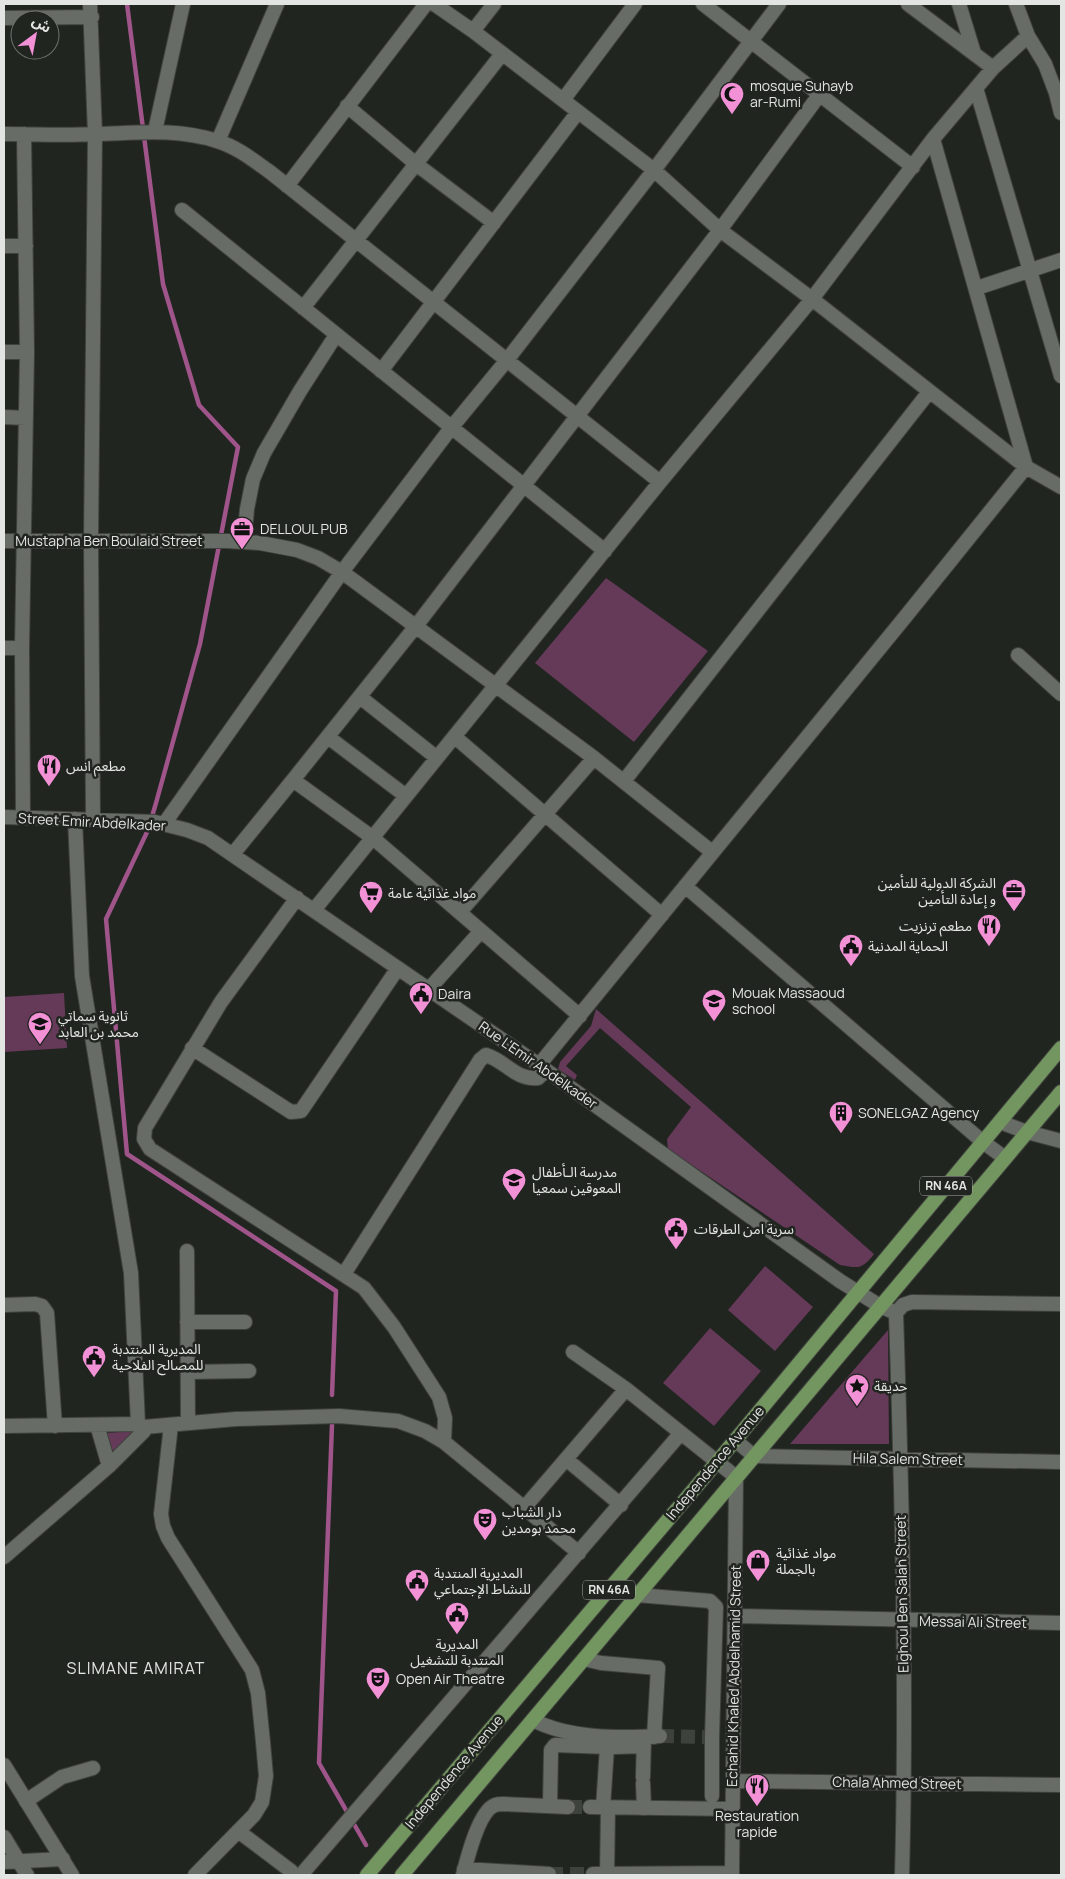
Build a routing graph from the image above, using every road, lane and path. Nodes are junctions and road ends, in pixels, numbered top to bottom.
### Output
1 (183, 4) edge
2 (277, 4) edge
3 (426, 4) edge
4 (434, 4) edge
5 (494, 4) edge
6 (635, 4) edge
7 (703, 4) edge
8 (780, 4) edge
9 (908, 4) edge
10 (959, 4) edge
11 (1016, 4) edge
12 (91, 10) edge
13 (4, 18) edge
14 (473, 31) junction
15 (1028, 36) junction
16 (752, 42) junction
17 (974, 53) junction
18 (502, 54) junction
19 (993, 68) junction
20 (976, 88) junction
21 (820, 94) junction
22 (563, 100) junction
23 (347, 106) junction
24 (578, 112) junction
25 (1061, 113) edge
26 (155, 131) junction
27 (4, 134) edge
28 (24, 134) junction
29 (95, 134) junction
30 (933, 139) junction
31 (218, 141) junction
32 (416, 164) junction
33 (913, 167) junction
34 (654, 170) junction
35 (287, 186) junction
36 (182, 210) dead end
37 (494, 223) junction
38 (720, 230) junction
39 (356, 241) junction
40 (4, 246) edge
41 (26, 246) junction
42 (1061, 260) edge
43 (1029, 270) junction
44 (976, 288) junction
45 (812, 299) junction
46 (434, 302) junction
47 (303, 308) junction
48 (336, 336) junction
49 (4, 352) edge
50 (27, 352) junction
51 (507, 360) junction
52 (380, 371) junction
53 (1061, 376) edge
54 (929, 392) junction
55 (576, 416) junction
56 (4, 418) edge
57 (26, 418) junction
58 (451, 428) junction
59 (1026, 467) junction
60 (660, 482) junction
61 (523, 485) junction
62 (1061, 487) edge
63 (4, 541) edge
64 (24, 541) junction
65 (92, 541) junction
66 (244, 542) junction
67 (605, 551) junction
68 (342, 572) junction
69 (416, 626) junction
70 (4, 648) edge
71 (22, 648) junction
72 (1018, 656) dead end
73 (496, 685) junction
74 (1061, 694) edge
75 (360, 697) junction
76 (328, 737) junction
77 (455, 737) junction
78 (437, 758) junction
79 (594, 758) junction
80 (293, 780) junction
81 (624, 781) junction
82 (406, 796) junction
83 (545, 814) junction
84 (4, 817) edge
85 (23, 817) junction
86 (75, 819) junction
87 (93, 819) junction
88 (153, 822) junction
89 (373, 838) junction
90 (712, 852) junction
91 (233, 854) junction
92 (685, 886) junction
93 (297, 898) junction
94 (314, 910) junction
95 (460, 912) junction
96 (662, 915) junction
97 (481, 931) junction
98 (398, 968) junction
99 (429, 989) junction
100 (580, 1016) junction
101 (192, 1048) junction
102 (1061, 1048) edge
103 (542, 1068) junction
104 (1061, 1092) edge
105 (1000, 1122) junction
106 (1027, 1132) junction
107 (1061, 1141) edge
108 (983, 1142) junction
109 (1005, 1158) junction
110 (187, 1251) dead end
111 (344, 1274) junction
112 (858, 1292) junction
113 (1061, 1304) edge
114 (4, 1305) edge
115 (880, 1306) junction
116 (896, 1313) junction
117 (187, 1322) junction
118 (245, 1322) dead end
119 (573, 1352) dead end
120 (249, 1371) dead end
121 (188, 1372) junction
122 (626, 1390) junction
123 (188, 1423) junction
124 (98, 1425) junction
125 (141, 1425) junction
126 (171, 1425) junction
127 (4, 1426) edge
128 (55, 1426) junction
129 (681, 1433) junction
130 (735, 1440) junction
131 (444, 1442) junction
132 (754, 1456) junction
133 (566, 1459) junction
134 (901, 1459) junction
135 (717, 1462) junction
136 (1061, 1462) edge
137 (109, 1466) junction
138 (736, 1477) junction
139 (621, 1505) junction
140 (524, 1508) junction
141 (579, 1553) junction
142 (4, 1557) edge
143 (637, 1595) junction
144 (735, 1616) junction
145 (902, 1621) junction
146 (1061, 1623) edge
147 (584, 1659) junction
148 (533, 1720) junction
149 (651, 1739) junction
150 (615, 1747) dead end
151 (4, 1765) edge
152 (93, 1768) dead end
153 (733, 1781) junction
154 (905, 1782) junction
155 (1061, 1785) edge
156 (712, 1796) dead end
157 (26, 1801) junction
158 (550, 1806) junction
159 (568, 1807) tunnel mouth
160 (600, 1808) junction
161 (644, 1808) junction
162 (733, 1809) junction
163 (238, 1831) junction
164 (4, 1837) edge
165 (62, 1860) junction
166 (19, 1861) junction
167 (4, 1862) edge
168 (464, 1872) edge
169 (545, 1874) edge
170 (602, 1874) edge
171 (732, 1874) edge
172 (27, 1875) edge
173 (72, 1875) edge
174 (195, 1875) edge
175 (293, 1875) edge
176 (301, 1875) edge
177 (367, 1875) edge
178 (402, 1875) edge
179 (902, 1875) edge

1 - 26 street
2 - 31 street
3 - 23 street
4 - 14 street
5 - 14 street
6 - 22 street
7 - 16 street
8 - 16 street
9 - 17 street
10 - 17 street
11 - 15 street
12 - 13 street
12 - 29 street
14 - 18 street
15 - 19 street
15 - 25 street
16 - 21 street
16 - 34 street
17 - 19 street
18 - 22 street
18 - 32 street
19 - 20 street
20 - 30 street
20 - 43 street
21 - 33 street
21 - 38 street
22 - 24 street
23 - 32 street
23 - 35 street
24 - 34 street
24 - 37 street
26 - 29 street
26 - 31 street
27 - 28 street
28 - 29 street
28 - 41 street
29 - 65 street
30 - 33 street
30 - 44 street
31 - 35 street
32 - 37 street
32 - 39 street
33 - 45 street
34 - 38 street
34 - 51 street
35 - 39 street
36 - 47 street
37 - 46 street
38 - 45 street
38 - 55 street
39 - 46 street
39 - 47 street
40 - 41 street
41 - 50 street
42 - 43 street
43 - 44 street
43 - 53 street
44 - 59 street
45 - 54 street
45 - 60 street
46 - 51 street
46 - 52 street
47 - 48 street
48 - 52 street
48 - 66 street
49 - 50 street
50 - 57 street
51 - 55 street
51 - 58 street
52 - 58 street
54 - 59 street
54 - 81 street
55 - 60 street
55 - 61 street
56 - 57 street
57 - 64 street
58 - 61 street
58 - 68 street
59 - 62 street
59 - 90 street
60 - 67 street
61 - 67 street
61 - 69 street
63 - 64 street, Mustapha Ben Boulaid Street
64 - 65 street, Mustapha Ben Boulaid Street
64 - 71 street
65 - 66 street, Mustapha Ben Boulaid Street
65 - 87 street
66 - 68 street, Mustapha Ben Boulaid Street
67 - 73 street
68 - 69 street, Mustapha Ben Boulaid Street
68 - 88 street
69 - 73 street, Mustapha Ben Boulaid Street
69 - 75 street
70 - 71 street
71 - 85 street
72 - 74 street
73 - 77 street
73 - 79 street, Mustapha Ben Boulaid Street
75 - 76 street
75 - 78 street
76 - 80 street
76 - 82 street
77 - 78 street
77 - 83 street
78 - 82 street
79 - 81 street, Mustapha Ben Boulaid Street
79 - 83 street
80 - 89 street
80 - 91 street
81 - 90 street, Mustapha Ben Boulaid Street
82 - 89 street
83 - 95 street
83 - 96 street
84 - 85 street, Street Emir Abdelkader
85 - 86 street, Street Emir Abdelkader
86 - 87 street, Street Emir Abdelkader
86 - 125 street
87 - 88 street, Street Emir Abdelkader
88 - 91 street, Street Emir Abdelkader
89 - 94 street
89 - 95 street
90 - 92 street
91 - 93 street, Rue L'Emir Abdelkader
92 - 96 street
92 - 108 street
93 - 94 street, Rue L'Emir Abdelkader
93 - 101 street
94 - 98 street, Rue L'Emir Abdelkader
95 - 97 street
96 - 100 street
97 - 99 street
97 - 100 street
98 - 99 street, Rue L'Emir Abdelkader
98 - 101 street
99 - 103 street, Rue L'Emir Abdelkader
100 - 103 street
101 - 111 street
102 - 105 main road, Independence Avenue / RN 46A
103 - 111 street
103 - 112 street, Rue L'Emir Abdelkader
104 - 106 main road, Independence Avenue / RN 46A
105 - 106 street
105 - 108 main road, Independence Avenue / RN 46A
106 - 107 street
106 - 109 main road, Independence Avenue / RN 46A
108 - 109 street
108 - 112 main road, Independence Avenue / RN 46A
109 - 115 main road, Independence Avenue / RN 46A
110 - 117 street
111 - 131 street
112 - 115 street
112 - 130 main road, Independence Avenue / RN 46A
113 - 116 street
114 - 128 street
115 - 116 street
115 - 132 main road, Independence Avenue / RN 46A
116 - 134 street, Elghoul Ben Salah Street
117 - 118 street
117 - 121 street
119 - 122 street
120 - 121 street
121 - 123 street
122 - 129 street
122 - 133 street
123 - 126 street
123 - 131 street
124 - 125 street
124 - 128 street
124 - 137 street
125 - 126 street
125 - 137 street
126 - 163 street
127 - 128 street
129 - 135 street
129 - 139 street
130 - 132 street
130 - 135 main road, Independence Avenue / RN 46A
131 - 140 street
132 - 134 street, Hila Salem Street
132 - 138 main road, Independence Avenue / RN 46A
133 - 139 street
133 - 140 street
134 - 136 street, Hila Salem Street
134 - 145 street, Elghoul Ben Salah Street
135 - 138 street
135 - 177 main road, Independence Avenue / RN 46A
137 - 142 street
138 - 143 main road, Independence Avenue / RN 46A
138 - 144 street, Echahid Khaled Abdelhamid Street
139 - 141 street
140 - 141 street
141 - 176 street
143 - 147 main road, Independence Avenue / RN 46A
143 - 156 street
144 - 145 street, Messai Ali Street
144 - 153 street, Echahid Khaled Abdelhamid Street
145 - 146 street, Messai Ali Street
145 - 154 street, Elghoul Ben Salah Street
147 - 148 main road, Independence Avenue / RN 46A
147 - 149 street
148 - 149 street
148 - 178 main road, Independence Avenue / RN 46A
149 - 150 street
149 - 161 street
151 - 157 street
152 - 157 street
153 - 154 street, Chala Ahmed Street
153 - 162 street, Echahid Khaled Abdelhamid Street
154 - 155 street, Chala Ahmed Street
154 - 179 street, Elghoul Ben Salah Street
157 - 165 street
158 - 159 street
158 - 160 street
158 - 168 street
160 - 161 street
160 - 170 street
161 - 162 street
162 - 171 street, Echahid Khaled Abdelhamid Street
163 - 174 street
163 - 175 street
164 - 166 street
165 - 166 street
165 - 173 street
166 - 167 street
166 - 172 street
168 - 169 street
170 - 171 street

